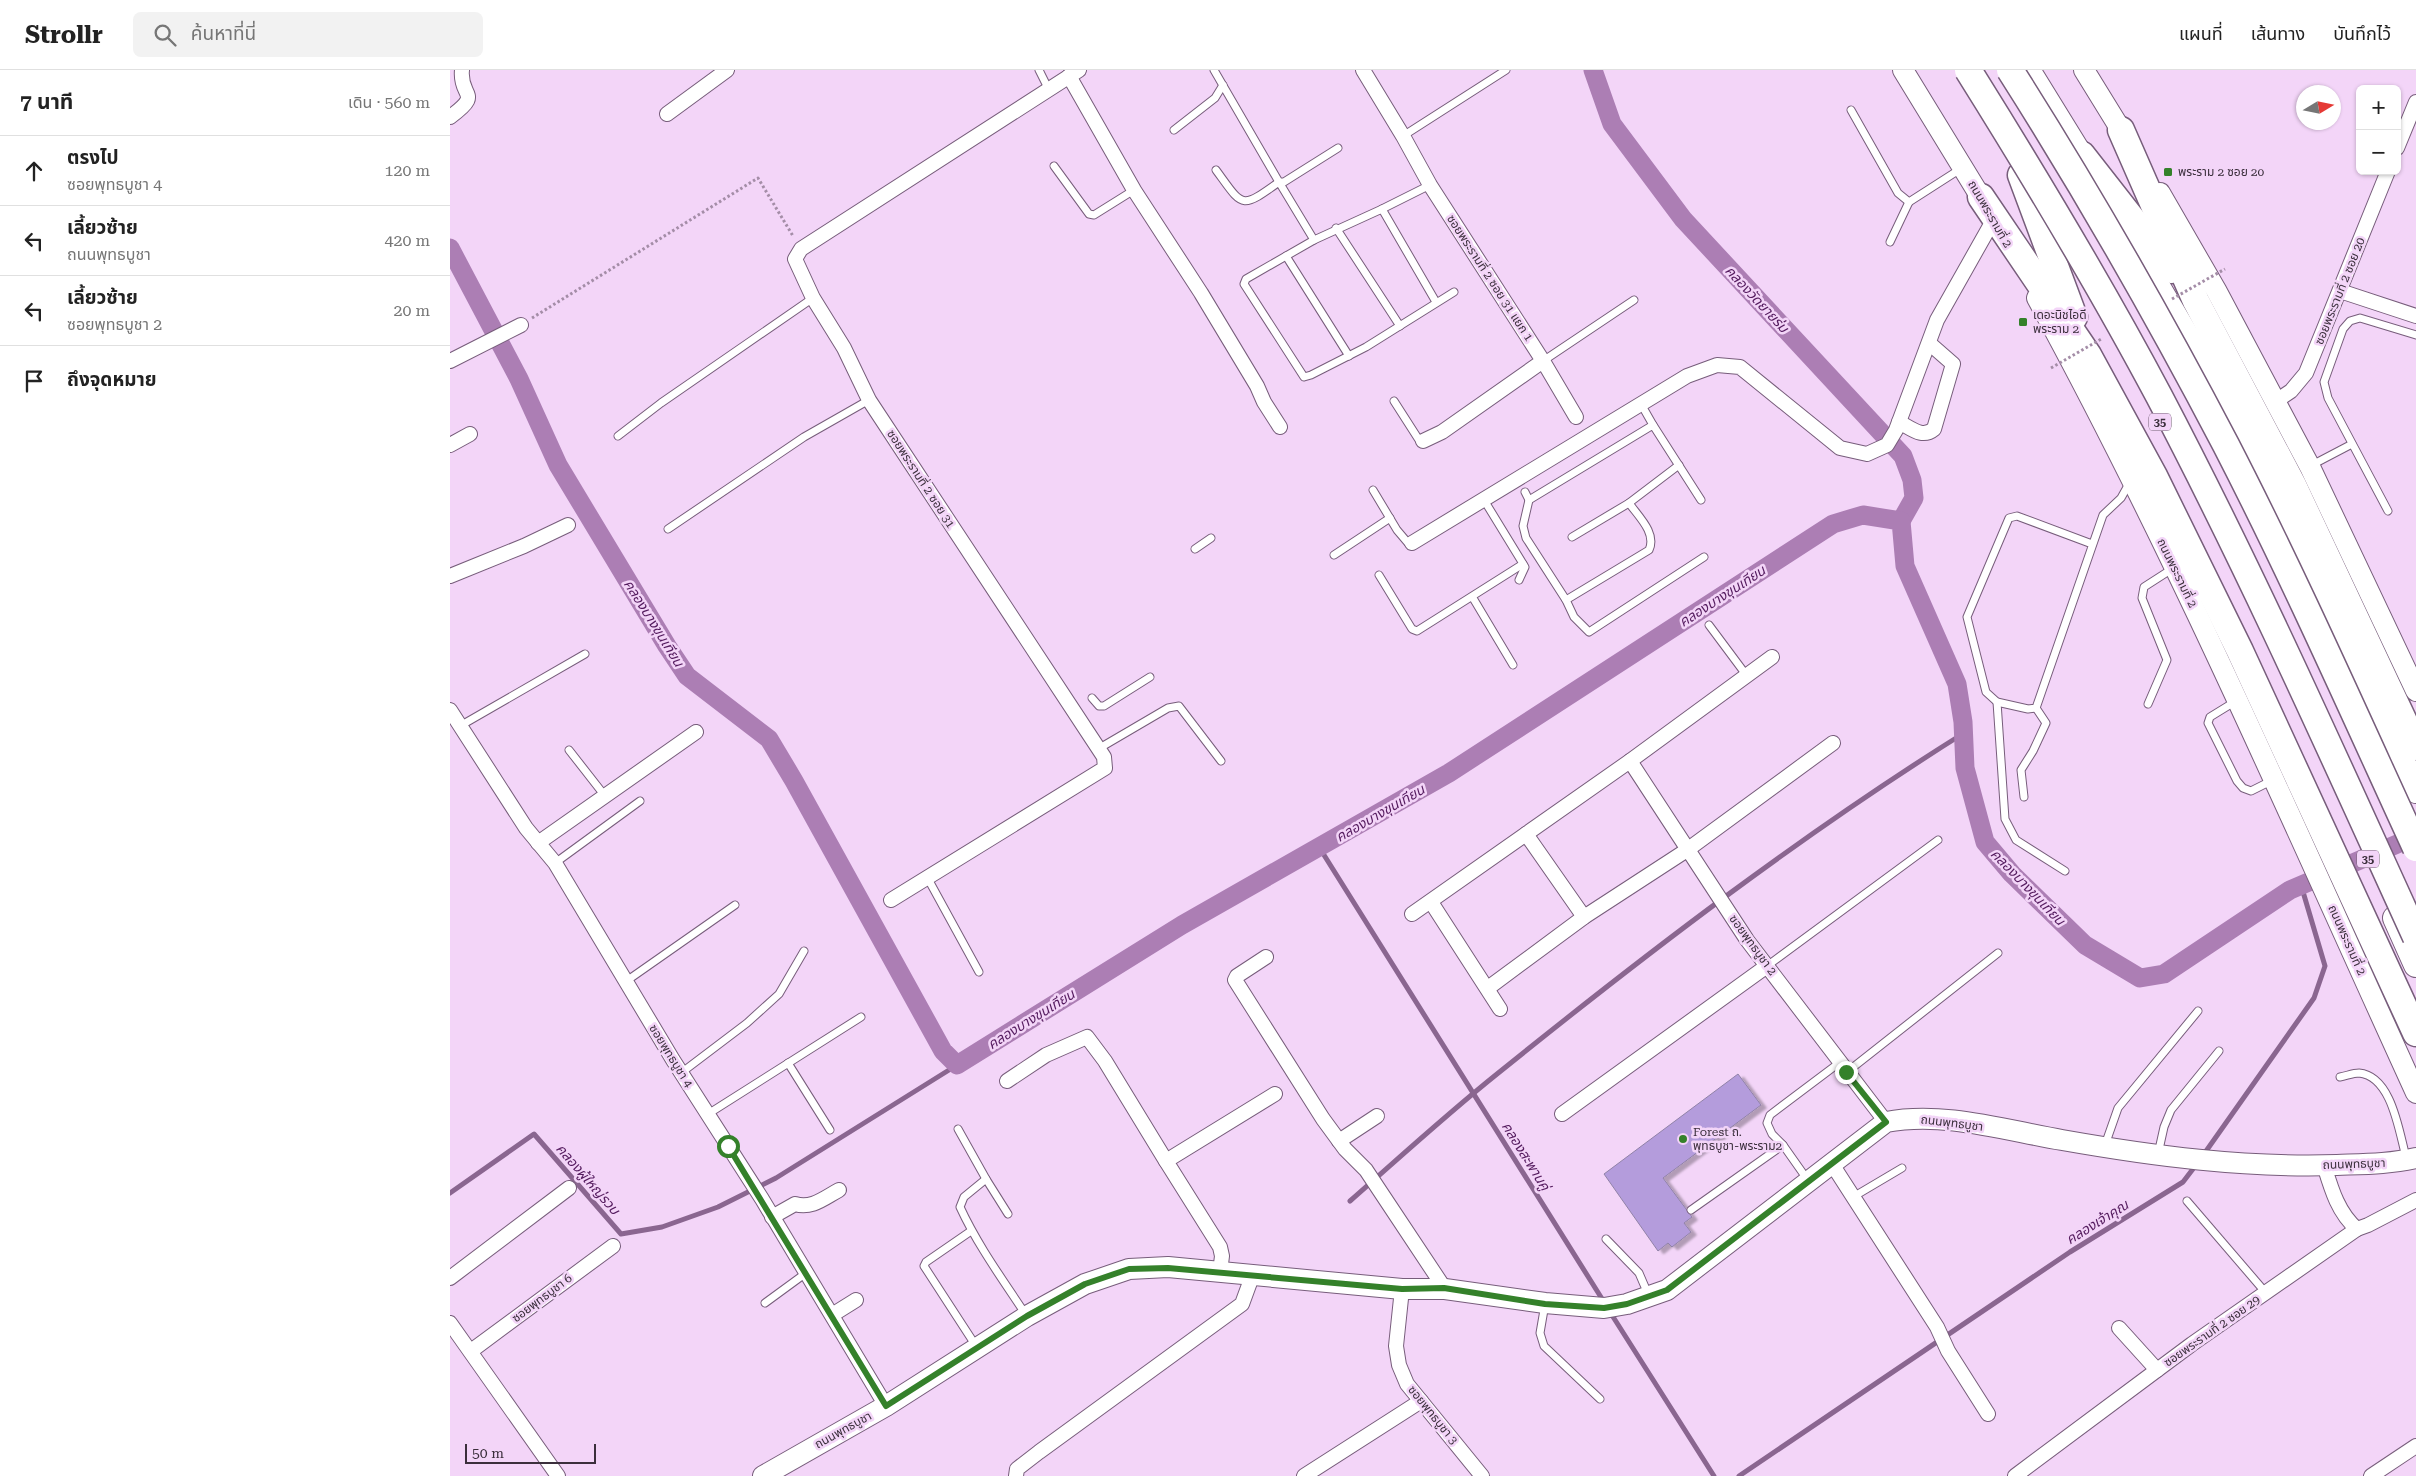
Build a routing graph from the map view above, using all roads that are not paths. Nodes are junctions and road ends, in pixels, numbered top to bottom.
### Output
1 (462, 70) edge
2 (727, 70) edge
3 (1039, 70) edge
4 (1214, 70) edge
5 (1363, 70) edge
6 (1506, 70) edge
7 (1903, 70) edge
8 (1954, 70) edge
9 (1968, 70) edge
10 (2010, 70) edge
11 (2028, 70) edge
12 (2084, 70) edge
13 (1074, 73) edge
14 (1223, 84) junction
15 (1048, 88) junction
16 (2416, 102) edge
17 (1851, 110) dead end
18 (667, 114) dead end
19 (450, 117) edge
20 (1174, 130) dead end
21 (2121, 130) junction
22 (1403, 136) junction
23 (2401, 138) edge
24 (1338, 148) dead end
25 (2082, 155) junction
26 (1054, 166) dead end
27 (1963, 167) junction
28 (1216, 170) dead end
29 (2021, 175) junction
30 (2386, 175) edge
31 (1279, 182) junction
32 (1430, 185) junction
33 (1134, 190) junction
34 (1909, 202) junction
35 (1382, 208) junction
36 (1988, 208) junction
37 (1336, 228) junction
38 (1314, 240) junction
39 (1890, 242) dead end
40 (1286, 256) junction
41 (2340, 291) junction
42 (1454, 292) dead end
43 (813, 298) junction
44 (1634, 300) dead end
45 (2196, 300) junction
46 (1436, 302) junction
47 (2416, 315) edge
48 (1400, 326) junction
49 (517, 327) road end
50 (2416, 335) edge
51 (1929, 343) junction
52 (2088, 355) junction
53 (1349, 356) junction
54 (450, 361) edge
55 (1543, 361) junction
56 (869, 400) junction
57 (1394, 401) dead end
58 (2276, 401) junction
59 (1641, 404) junction
60 (1576, 417) dead end
61 (1653, 426) junction
62 (1898, 426) junction
63 (1280, 427) dead end
64 (470, 434) dead end
65 (618, 436) dead end
66 (1422, 441) joint
67 (450, 444) edge
68 (2352, 444) junction
69 (1679, 465) junction
70 (2310, 466) junction
71 (2132, 479) junction
72 (1373, 490) dead end
73 (1525, 492) dead end
74 (1484, 500) junction
75 (1529, 500) junction
76 (1701, 500) dead end
77 (1629, 503) junction
78 (2388, 512) dead end
79 (1390, 518) junction
80 (568, 525) dead end
81 (668, 529) dead end
82 (1572, 537) dead end
83 (1211, 538) dead end
84 (1412, 543) joint
85 (2092, 544) junction
86 (1195, 549) dead end
87 (1334, 555) dead end
88 (1704, 557) dead end
89 (1523, 564) junction
90 (2175, 567) junction
91 (1379, 575) dead end
92 (450, 576) edge
93 (1519, 580) dead end
94 (1473, 598) junction
95 (1566, 600) junction
96 (1710, 625) dead end
97 (585, 654) dead end
98 (1772, 658) dead end
99 (1513, 665) dead end
100 (1150, 676) dead end
101 (1747, 676) junction
102 (2416, 691) edge
103 (1092, 698) dead end
104 (2237, 700) junction
105 (1997, 702) junction
106 (2148, 704) dead end
107 (2036, 708) junction
108 (450, 710) edge
109 (460, 726) junction
110 (696, 732) dead end
111 (1833, 743) dead end
112 (1098, 749) junction
113 (570, 750) dead end
114 (2410, 756) edge
115 (1221, 761) dead end
116 (1630, 762) junction
117 (2274, 780) junction
118 (2416, 791) edge
119 (605, 796) junction
120 (2024, 797) dead end
121 (640, 801) dead end
122 (1526, 834) junction
123 (1938, 840) dead end
124 (538, 843) junction
125 (2416, 848) edge
126 (1687, 850) junction
127 (554, 863) junction
128 (2065, 870) dead end
129 (927, 877) junction
130 (891, 900) dead end
131 (1431, 902) junction
132 (735, 904) dead end
133 (1412, 914) dead end
134 (1584, 917) junction
135 (2408, 932) edge
136 (804, 951) dead end
137 (1998, 953) dead end
138 (1266, 957) dead end
139 (2416, 965) edge
140 (1767, 966) junction
141 (979, 972) dead end
142 (625, 982) junction
143 (1488, 988) junction
144 (1500, 1009) dead end
145 (2198, 1011) dead end
146 (861, 1017) dead end
147 (2416, 1033) edge
148 (2219, 1051) dead end
149 (788, 1063) junction
150 (1843, 1068) junction
151 (681, 1073) junction
152 (2340, 1077) dead end
153 (1007, 1081) dead end
154 (2416, 1093) edge
155 (1275, 1094) dead end
156 (708, 1114) junction
157 (1562, 1114) dead end
158 (1376, 1116) dead end
159 (1886, 1122) junction
160 (958, 1129) dead end
161 (830, 1130) dead end
162 (1338, 1141) junction
163 (1783, 1145) junction
164 (2104, 1148) junction
165 (2166, 1156) junction
166 (2411, 1159) edge
167 (1166, 1161) junction
168 (1832, 1164) junction
169 (2324, 1165) junction
170 (1902, 1168) dead end
171 (986, 1179) junction
172 (1809, 1183) junction
173 (570, 1188) dead end
174 (839, 1190) dead end
175 (1853, 1198) junction
176 (2416, 1200) edge
177 (2187, 1201) dead end
178 (1691, 1210) dead end
179 (1008, 1214) dead end
180 (772, 1217) junction
181 (2357, 1229) junction
182 (971, 1231) junction
183 (1606, 1239) dead end
184 (613, 1246) dead end
185 (1220, 1272) junction
186 (806, 1273) junction
187 (1253, 1274) junction
188 (450, 1278) edge
189 (1444, 1288) junction
190 (1402, 1289) junction
191 (2266, 1293) junction
192 (1649, 1296) junction
193 (856, 1300) dead end
194 (765, 1303) dead end
195 (1545, 1304) junction
196 (832, 1315) junction
197 (1027, 1316) junction
198 (450, 1322) edge
199 (2119, 1328) dead end
200 (977, 1349) junction
201 (471, 1351) junction
202 (2157, 1370) junction
203 (1600, 1399) dead end
204 (1421, 1401) junction
205 (886, 1406) junction
206 (1988, 1414) dead end
207 (2416, 1446) edge
208 (2021, 1474) edge
209 (558, 1476) edge
210 (763, 1476) edge
211 (1016, 1476) edge
212 (1304, 1476) edge
213 (1482, 1476) edge
214 (2371, 1476) edge

1 - 19 street
2 - 18 street
3 - 15 lane
4 - 14 lane
5 - 22 street, ซอยพระรามที่ 2 ซอย 31 แยก 1
6 - 22 lane
7 - 27 main road, ถนนพระรามที่ 2
8 - 29 highway, 35
9 - 135 highway, bridge
10 - 125 highway, bridge
11 - 25 highway
12 - 21 main road
13 - 15 street
13 - 33 street
14 - 20 lane
14 - 31 lane
15 - 43 street, ซอยพระรามที่ 2 ซอย 31
16 - 23 street
17 - 34 lane
21 - 45 highway
21 - 58 main road
22 - 32 street, ซอยพระรามที่ 2 ซอย 31 แยก 1
24 - 31 lane
25 - 45 highway
25 - 114 highway
26 - 33 lane
27 - 34 lane
27 - 36 main road, ถนนพระรามที่ 2
28 - 31 lane
29 - 52 highway
29 - 135 highway, 35
30 - 41 street, ซอยพระรามที่ 2 ซอย 20
31 - 38 lane
32 - 35 lane
32 - 55 street, ซอยพระรามที่ 2 ซอย 31 แยก 1
33 - 63 street
34 - 39 lane
35 - 37 lane
35 - 46 lane
36 - 51 street
36 - 52 highway
36 - 71 main road, ถนนพระรามที่ 2
37 - 38 lane
37 - 48 lane
38 - 40 lane
40 - 53 lane
40 - 53 lane
41 - 47 street
41 - 58 street, ซอยพระรามที่ 2 ซอย 20
42 - 46 lane
43 - 56 street, ซอยพระรามที่ 2 ซอย 31
43 - 65 lane
44 - 55 lane
45 - 114 highway
46 - 48 lane
48 - 53 lane
49 - 54 street
50 - 68 lane
51 - 62 street
51 - 62 street
52 - 147 highway
55 - 60 street, ซอยพระรามที่ 2 ซอย 31 แยก 1
55 - 66 street
56 - 81 lane
56 - 112 street, ซอยพระรามที่ 2 ซอย 31
57 - 66 lane
58 - 70 main road
59 - 61 lane
59 - 62 street
59 - 74 street
61 - 69 lane
61 - 75 lane
64 - 67 street
68 - 70 lane
68 - 78 lane
69 - 76 lane
69 - 77 lane
70 - 102 main road
71 - 85 lane
71 - 90 main road, ถนนพระรามที่ 2
72 - 79 lane
73 - 75 lane
74 - 84 street
74 - 89 lane
75 - 95 lane
77 - 82 lane
77 - 95 lane
79 - 84 lane
79 - 87 lane
80 - 92 street
83 - 86 lane
85 - 105 lane
85 - 107 lane
88 - 95 lane
89 - 93 lane
89 - 94 lane
90 - 104 main road, ถนนพระรามที่ 2
90 - 106 lane
91 - 94 lane
94 - 99 lane
96 - 101 lane
97 - 109 lane
98 - 101 street
100 - 103 lane
101 - 116 street
104 - 117 main road, ถนนพระรามที่ 2
104 - 117 lane
105 - 107 lane
105 - 128 lane
107 - 120 lane
108 - 109 street, ซอยพุทธบูชา 4
109 - 124 street, ซอยพุทธบูชา 4
110 - 119 street
111 - 126 street
112 - 115 lane
112 - 129 street, ซอยพระรามที่ 2 ซอย 31
113 - 119 lane
114 - 118 highway
116 - 122 street
116 - 126 street, ซอยพุทธบูชา 2
117 - 154 main road, ถนนพระรามที่ 2
119 - 124 street
121 - 127 lane
122 - 131 street
122 - 134 street
123 - 140 lane
124 - 127 street, ซอยพุทธบูชา 4
126 - 134 street
126 - 140 street, ซอยพุทธบูชา 2
127 - 142 street, ซอยพุทธบูชา 4
129 - 130 street, ซอยพระรามที่ 2 ซอย 31
129 - 141 lane
131 - 133 street
131 - 143 street
132 - 142 lane
134 - 143 street
135 - 139 highway, 35
136 - 151 lane
137 - 150 lane
138 - 162 street
140 - 150 street, ซอยพุทธบูชา 2
140 - 157 street
142 - 151 street, ซอยพุทธบูชา 4
143 - 144 street
145 - 164 lane
146 - 149 lane
148 - 165 lane
149 - 156 lane
149 - 161 lane
150 - 159 street, ซอยพุทธบูชา 2
150 - 163 lane
151 - 156 street, ซอยพุทธบูชา 4
152 - 166 lane
153 - 167 street
155 - 167 street
156 - 180 street, ซอยพุทธบูชา 4
158 - 162 street
159 - 164 main road, ถนนพุทธบูชา
159 - 168 main road, ถนนพุทธบูชา
160 - 171 lane
162 - 189 street
163 - 172 lane
163 - 178 lane
164 - 165 main road, ถนนพุทธบูชา
165 - 169 main road, ถนนพุทธบูชา
166 - 169 main road, ถนนพุทธบูชา
167 - 185 street
168 - 172 main road, ถนนพุทธบูชา
168 - 175 street
169 - 181 street
170 - 175 lane
171 - 179 lane
171 - 182 lane
172 - 192 main road, ถนนพุทธบูชา
173 - 188 street
174 - 180 street
175 - 206 street
176 - 181 street, ซอยพระรามที่ 2 ซอย 29
177 - 191 lane
180 - 186 street, ซอยพุทธบูชา 4
181 - 191 street, ซอยพระรามที่ 2 ซอย 29
182 - 197 lane
182 - 200 lane
183 - 192 lane
184 - 201 street, ซอยพุทธบูชา 6
185 - 187 main road, ถนนพุทธบูชา
185 - 197 main road, ถนนพุทธบูชา
186 - 194 lane
186 - 196 street, ซอยพุทธบูชา 4
187 - 190 main road, ถนนพุทธบูชา
187 - 211 street
189 - 190 main road, ถนนพุทธบูชา
189 - 195 main road, ถนนพุทธบูชา
190 - 204 street, ซอยพุทธบูชา 3
191 - 202 street, ซอยพระรามที่ 2 ซอย 29
192 - 195 main road, ถนนพุทธบูชา
193 - 196 street
195 - 203 lane
196 - 205 street, ซอยพุทธบูชา 4
197 - 200 main road, ถนนพุทธบูชา
198 - 201 street
199 - 202 street
200 - 205 main road, ถนนพุทธบูชา
201 - 209 street
202 - 208 street, ซอยพระรามที่ 2 ซอย 29
204 - 212 street
204 - 213 street, ซอยพุทธบูชา 3
205 - 210 main road, ถนนพุทธบูชา
207 - 214 street

